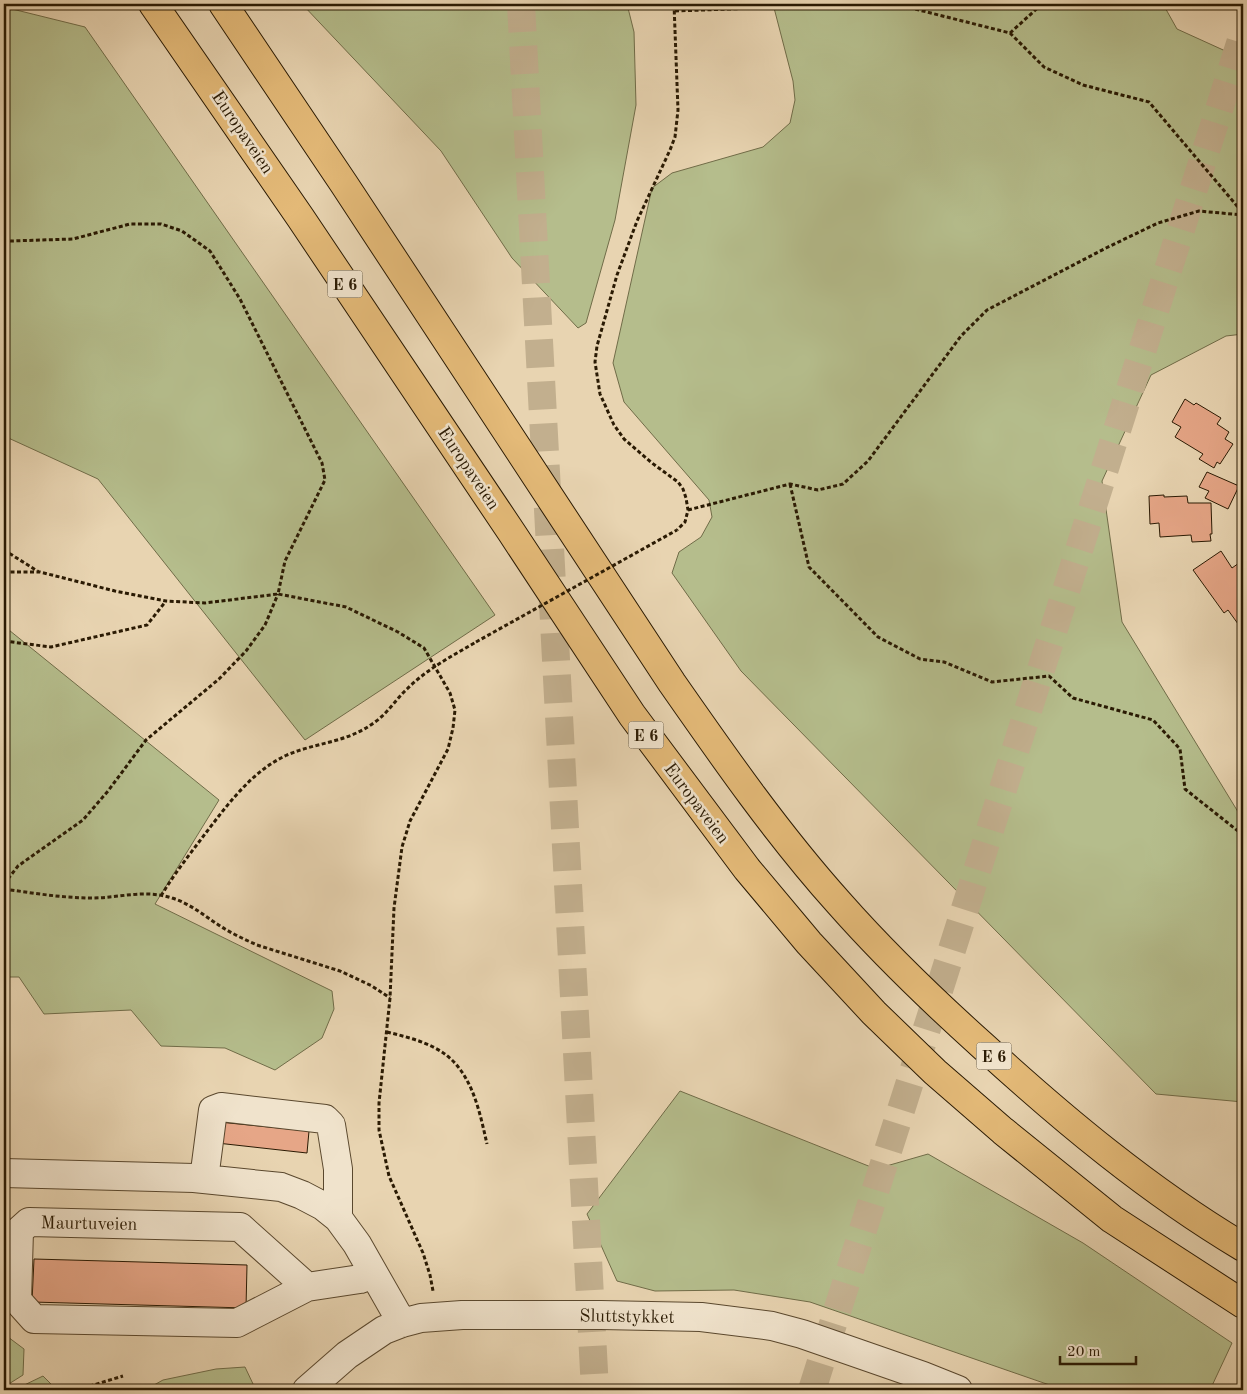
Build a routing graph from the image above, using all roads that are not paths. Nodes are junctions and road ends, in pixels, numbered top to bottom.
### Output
1 (153, 4) edge
2 (223, 4) edge
3 (4, 1173) edge
4 (204, 1179) junction
5 (338, 1218) junction
6 (1243, 1246) edge
7 (374, 1274) junction
8 (307, 1287) junction
9 (1243, 1304) edge
10 (402, 1323) junction
11 (307, 1390) edge
12 (958, 1390) edge

1 - 9 highway, Europaveien / E 6
2 - 6 highway, E 6
3 - 4 lane
4 - 5 lane
4 - 5 lane
5 - 7 lane
7 - 8 lane, Maurtuveien
7 - 10 lane
8 - 8 lane, Maurtuveien
10 - 11 lane, Sluttstykket
10 - 12 lane, Sluttstykket

